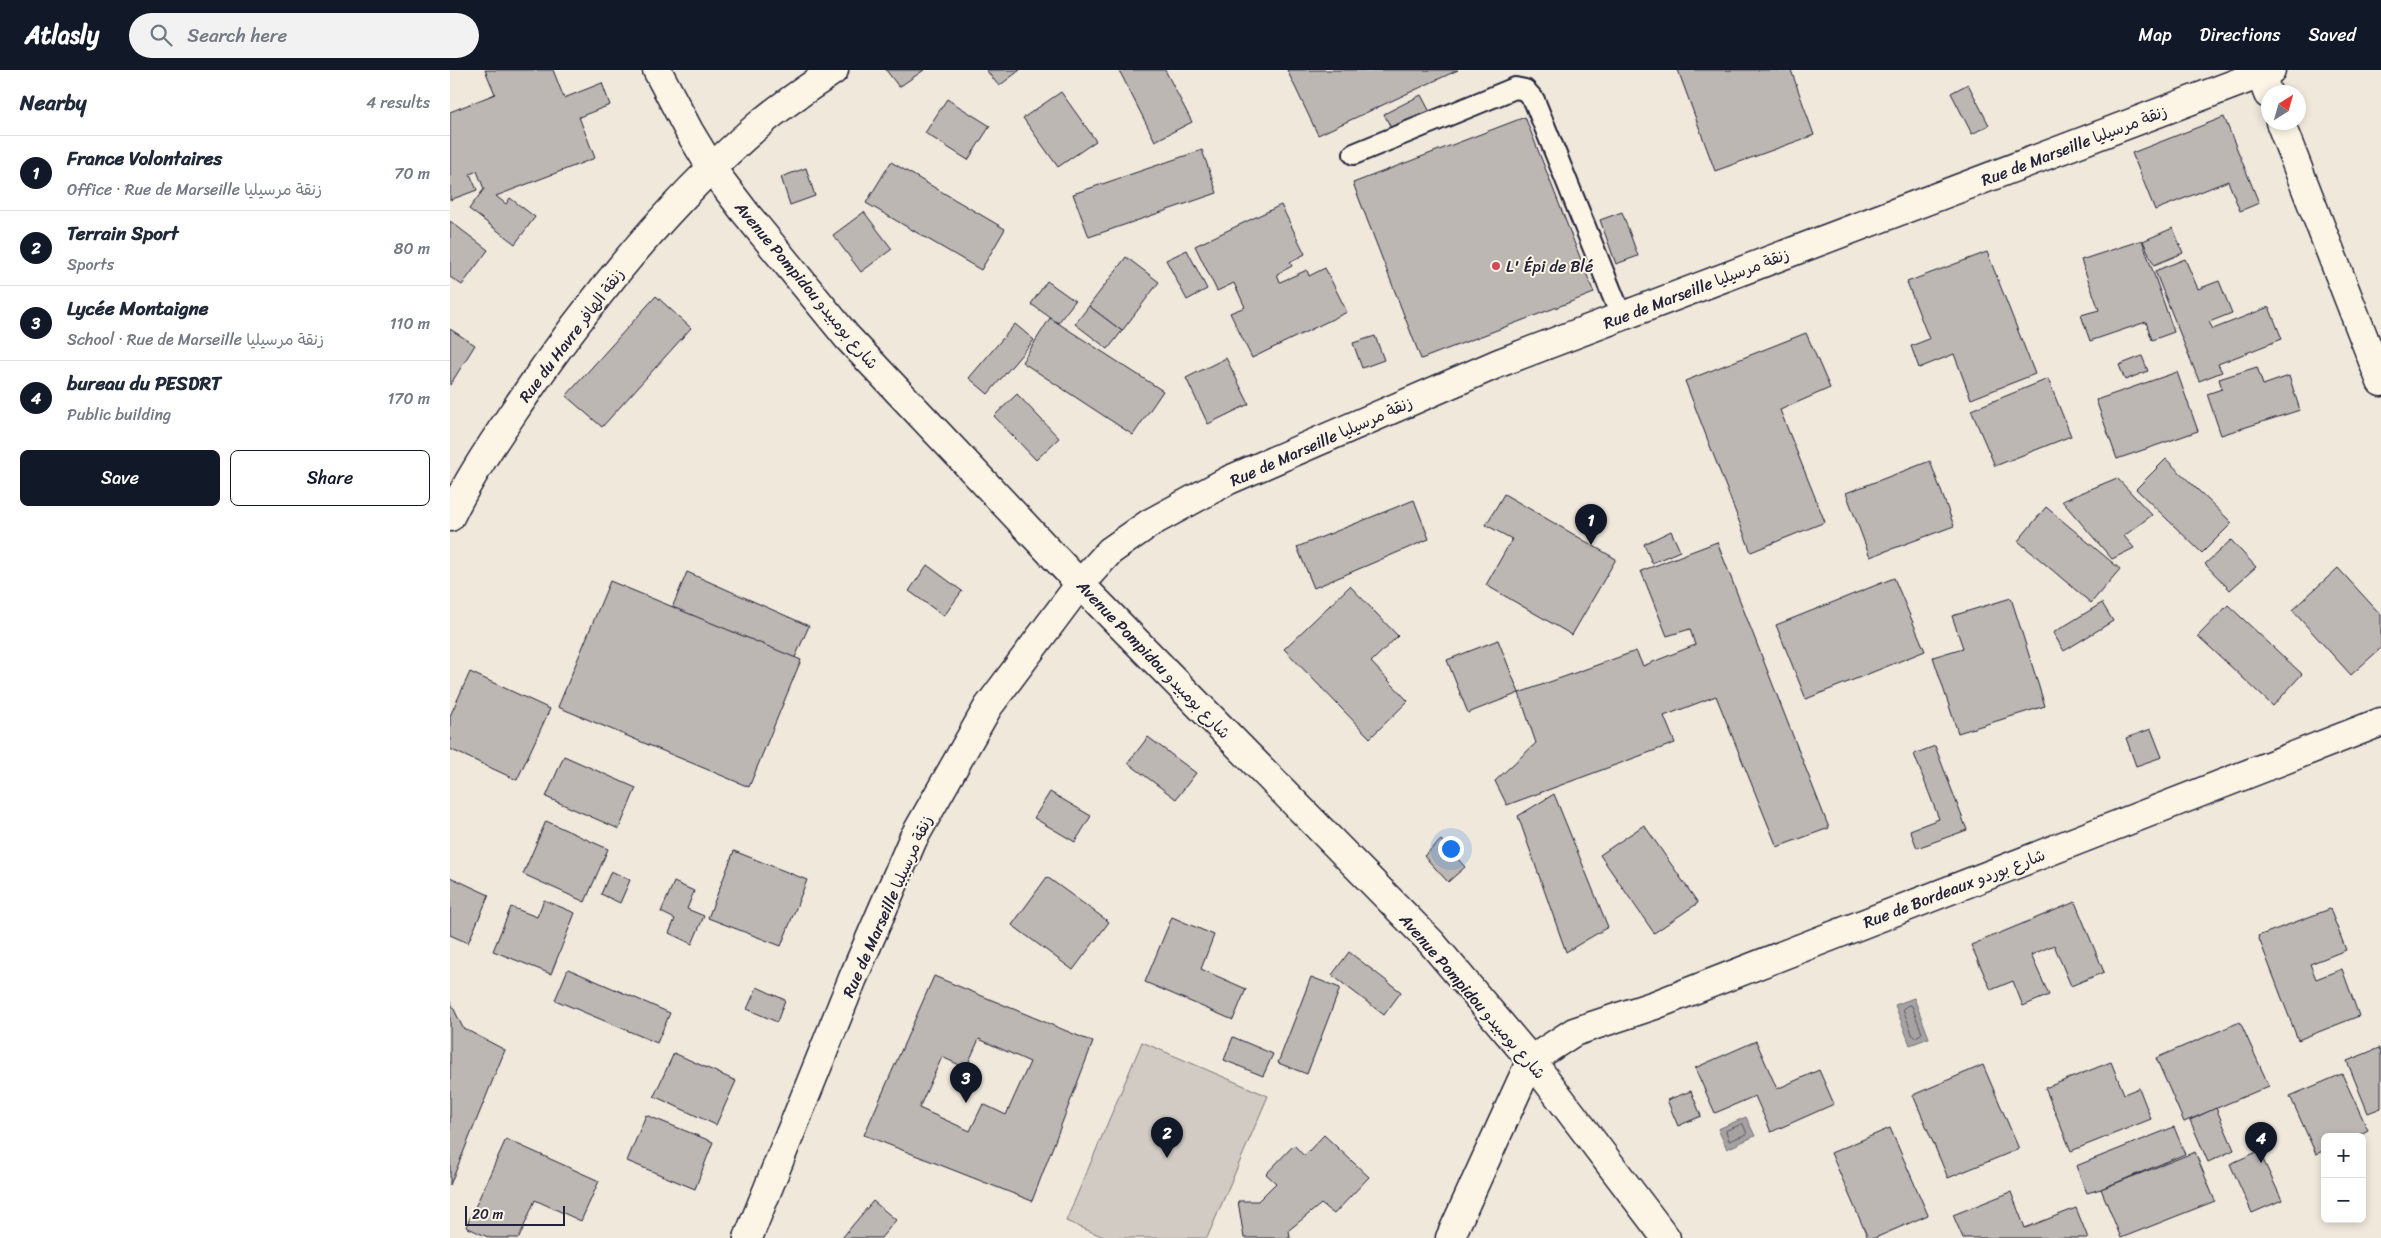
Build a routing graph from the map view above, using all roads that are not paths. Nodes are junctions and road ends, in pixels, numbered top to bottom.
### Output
1 (657, 70) edge
2 (834, 70) edge
3 (2265, 77) edge
4 (2283, 130) edge
5 (1354, 154) dead end
6 (712, 169) junction
7 (1621, 316) junction
8 (2381, 382) edge
9 (450, 517) edge
10 (1080, 584) junction
11 (2381, 722) edge
12 (1531, 1060) junction
13 (748, 1238) edge
14 (1450, 1238) edge
15 (1666, 1238) edge

1 - 6 street, Avenue Pompidou شارع بومبيدو
2 - 6 street, Rue du Havre زنقة الهافر
3 - 7 street, Rue de Marseille زنقة مرسيليا
4 - 8 street
5 - 7 lane
6 - 9 street, Rue du Havre زنقة الهافر
6 - 10 street, Avenue Pompidou شارع بومبيدو
7 - 10 street, Rue de Marseille زنقة مرسيليا
10 - 12 street, Avenue Pompidou شارع بومبيدو
10 - 13 street, Rue de Marseille زنقة مرسيليا
11 - 12 street, Rue de Bordeaux شارع بوردو
12 - 14 street
12 - 15 street, Avenue Pompidou شارع بومبيدو

